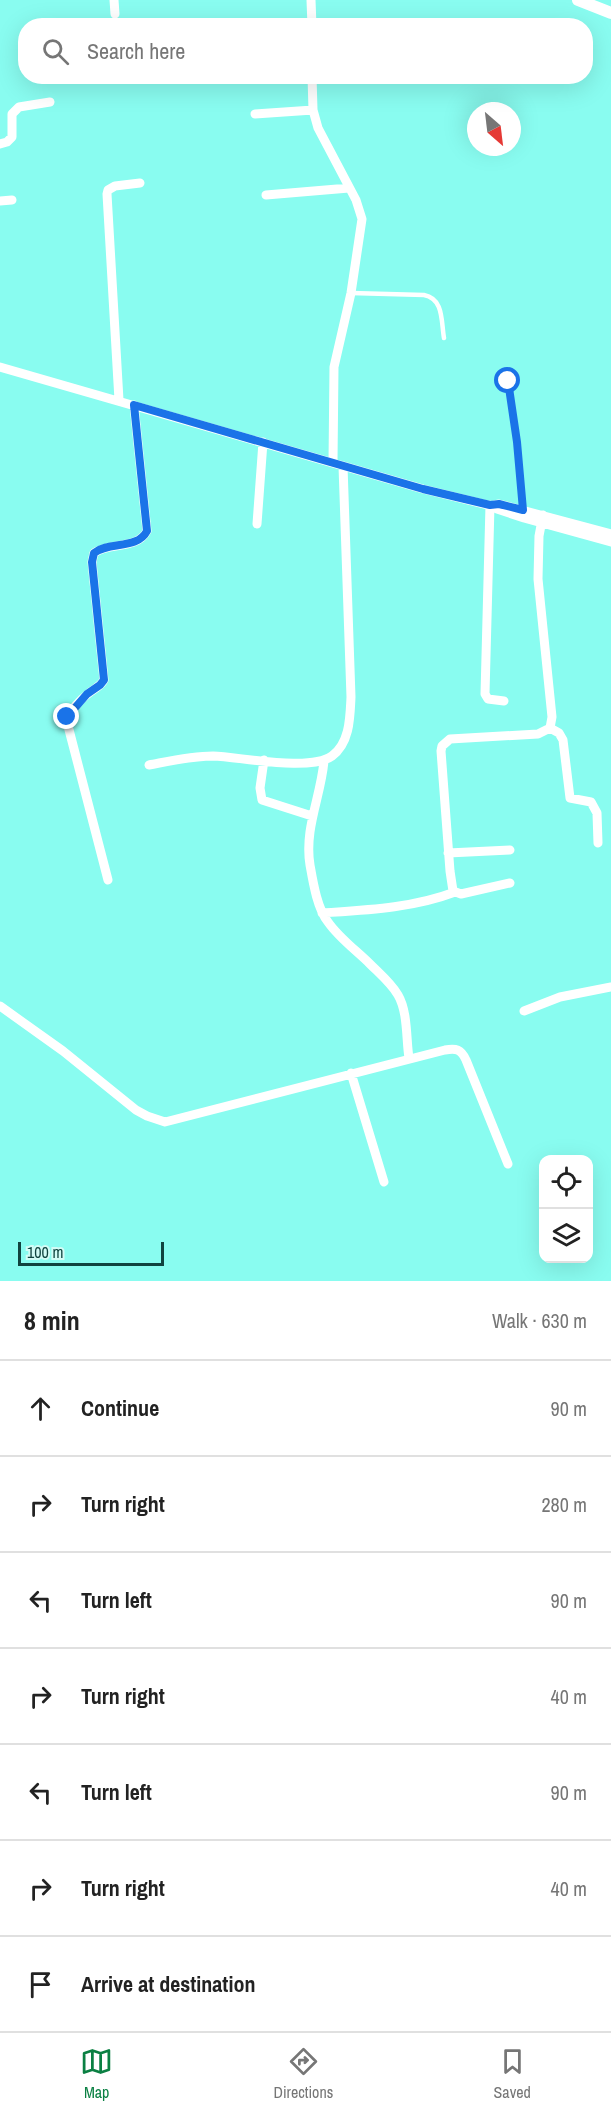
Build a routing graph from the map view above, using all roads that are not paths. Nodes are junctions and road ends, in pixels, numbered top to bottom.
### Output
1 (114, 0) edge
2 (311, 0) edge
3 (578, 0) edge
4 (611, 13) edge
5 (115, 14) dead end
6 (312, 18) edge
7 (312, 84) edge
8 (50, 102) dead end
9 (313, 110) junction
10 (255, 114) dead end
11 (0, 144) edge
12 (140, 183) dead end
13 (349, 188) junction
14 (266, 195) dead end
15 (12, 200) dead end
16 (0, 201) edge
17 (351, 293) junction
18 (444, 338) dead end
19 (0, 367) edge
20 (508, 381) dead end
21 (119, 400) junction
22 (134, 405) junction
23 (263, 442) junction
24 (338, 464) junction
25 (491, 505) junction
26 (523, 510) junction
27 (542, 519) junction
28 (257, 524) dead end
29 (611, 534) edge
30 (611, 542) edge
31 (504, 701) dead end
32 (550, 728) junction
33 (264, 760) junction
34 (324, 761) junction
35 (149, 765) dead end
36 (312, 816) junction
37 (598, 843) dead end
38 (510, 850) dead end
39 (448, 853) junction
40 (108, 880) dead end
41 (510, 883) dead end
42 (455, 892) junction
43 (322, 913) junction
44 (611, 987) edge
45 (0, 1006) edge
46 (524, 1011) dead end
47 (409, 1059) junction
48 (351, 1072) junction
49 (508, 1164) dead end
50 (384, 1182) dead end

1 - 5 street
2 - 6 street
3 - 4 street
7 - 9 street
8 - 11 street
9 - 10 street
9 - 13 street
12 - 21 street
13 - 14 street
13 - 17 street
15 - 16 street
17 - 18 lane
17 - 24 street
19 - 21 street
20 - 26 lane
21 - 22 street
22 - 23 street
22 - 40 street
23 - 24 street
23 - 28 street
24 - 25 street
24 - 34 street
25 - 26 street
25 - 27 street
25 - 31 street
26 - 27 street
27 - 29 street
27 - 30 street
27 - 32 street
32 - 37 street
32 - 39 street
33 - 34 street
33 - 35 street
33 - 36 street
34 - 36 street
36 - 43 street
38 - 39 street
39 - 42 street
41 - 42 street
42 - 43 street
43 - 47 street
44 - 46 street
45 - 48 street
47 - 48 street
47 - 49 street
48 - 50 street

